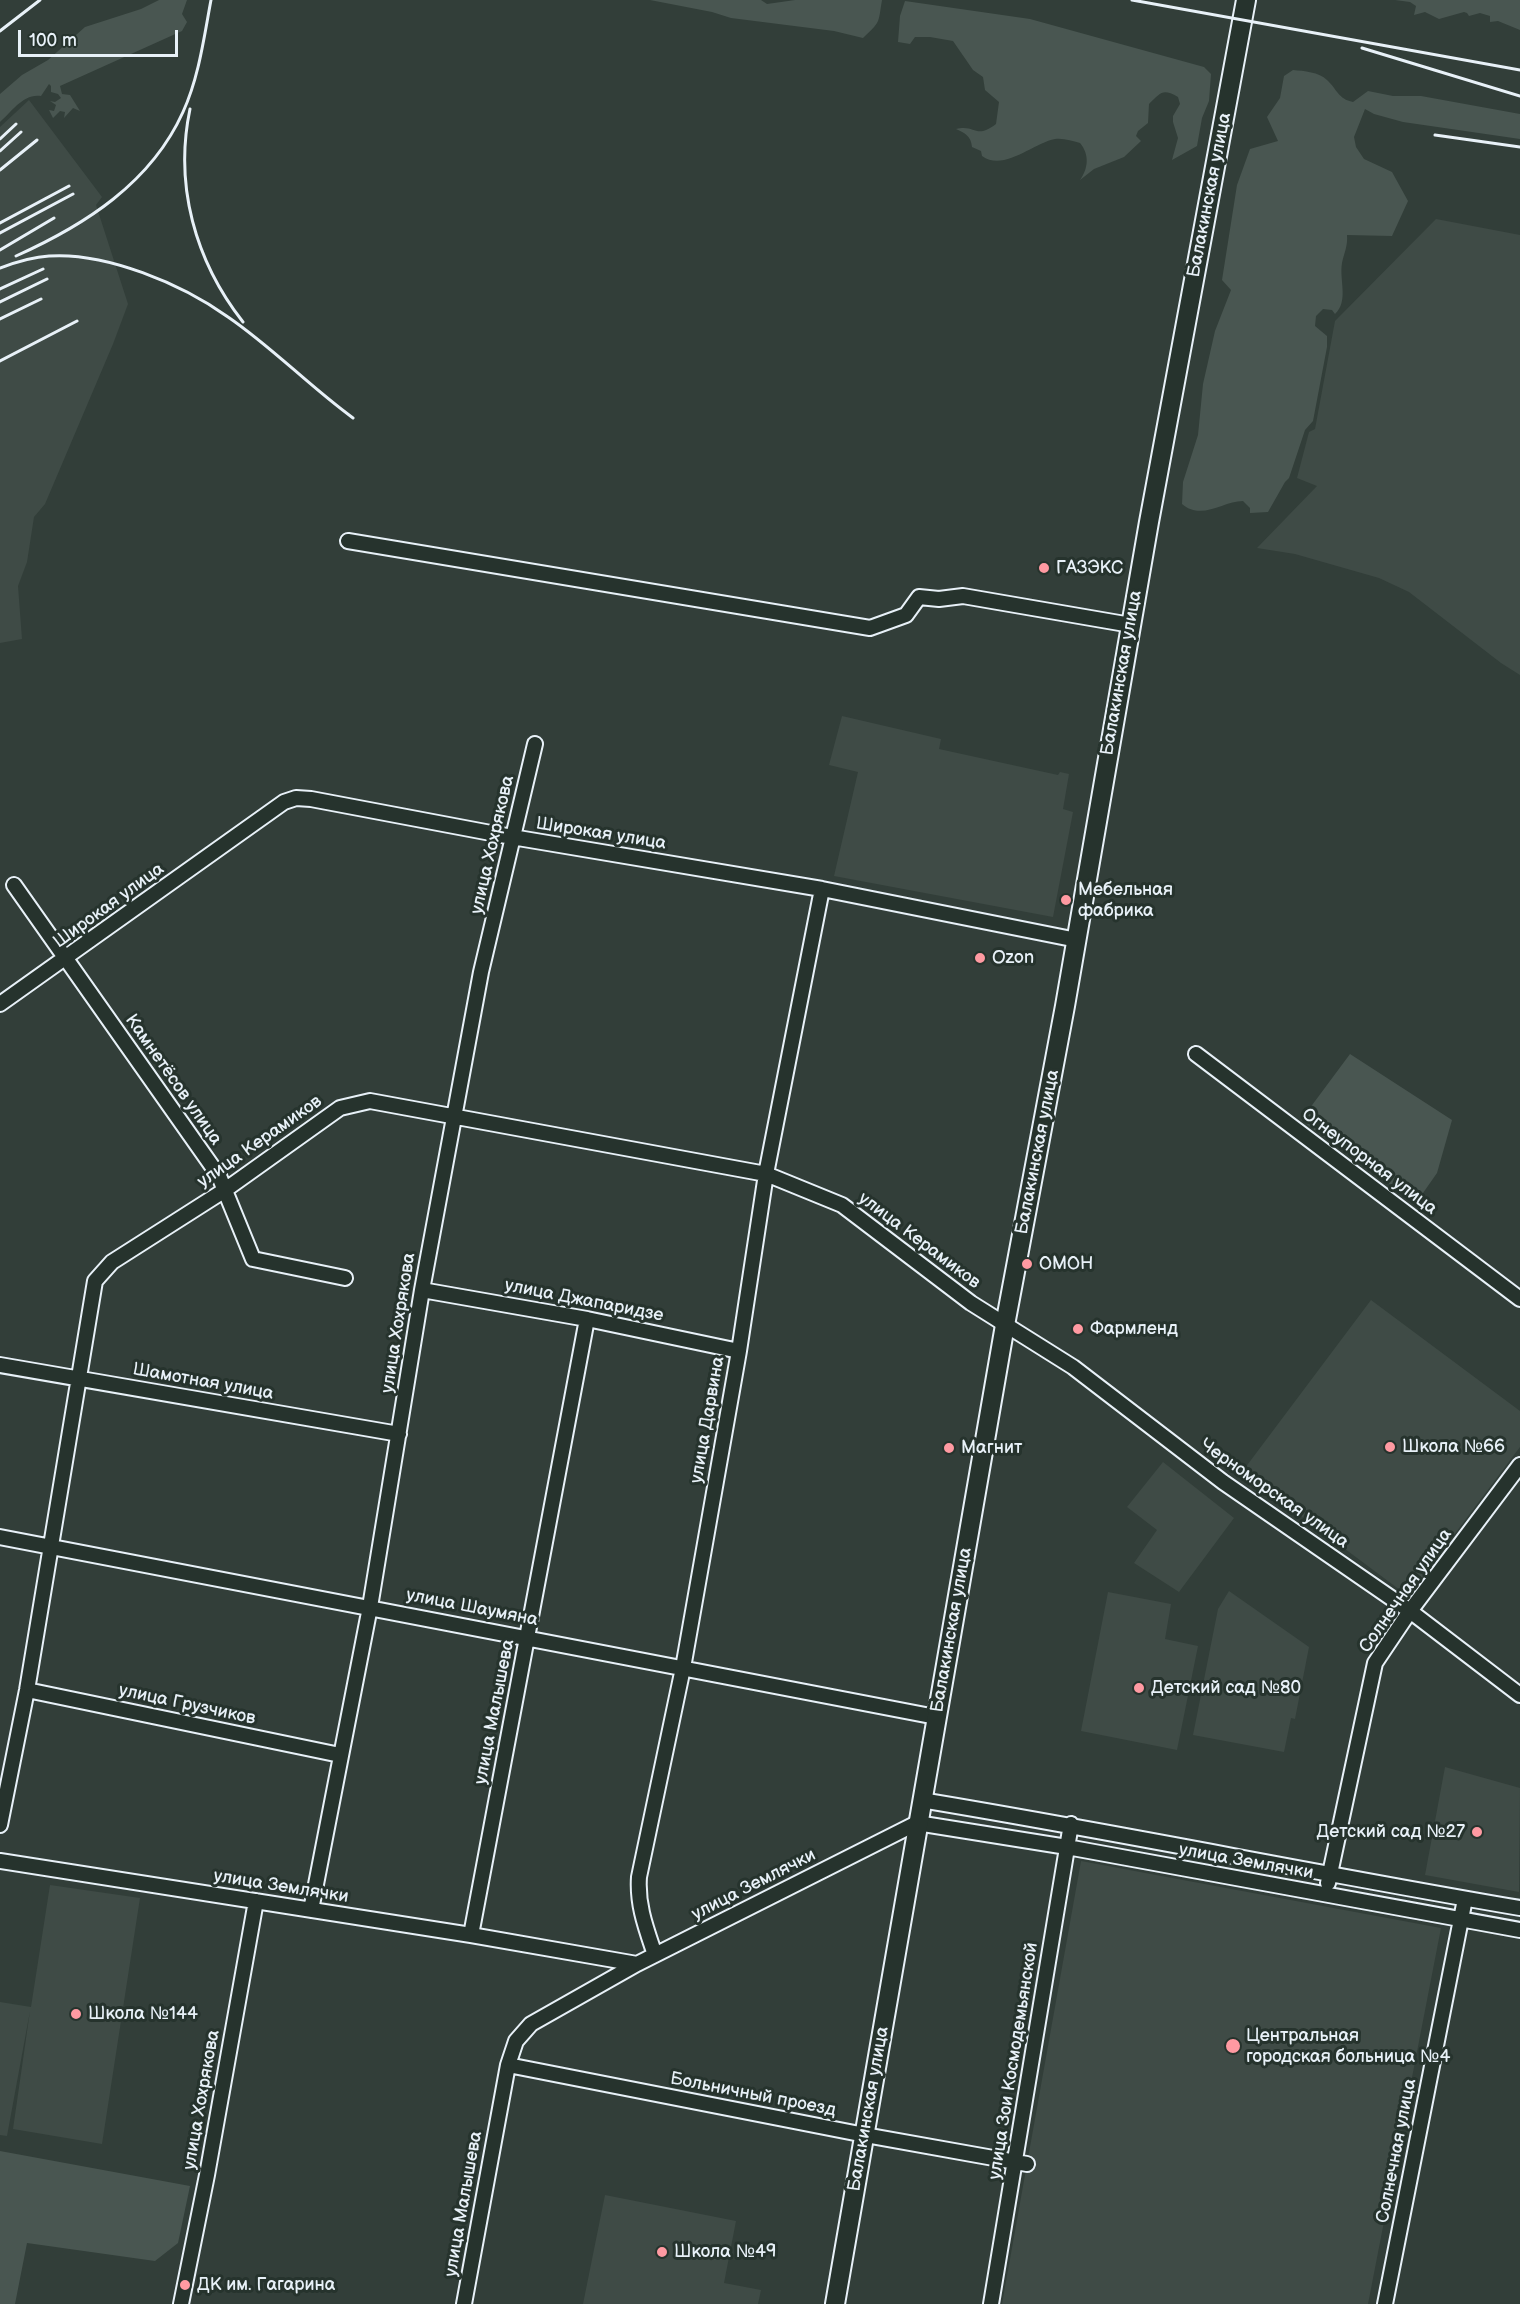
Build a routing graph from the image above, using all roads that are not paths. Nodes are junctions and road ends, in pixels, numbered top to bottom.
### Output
1 (1246, 0) edge
2 (348, 542) dead end
3 (1131, 625) junction
4 (535, 744) dead end
5 (512, 837) junction
6 (14, 885) dead end
7 (822, 889) junction
8 (1077, 940) junction
9 (66, 959) junction
10 (0, 1004) edge
11 (1196, 1054) dead end
12 (454, 1116) junction
13 (766, 1174) junction
14 (225, 1190) junction
15 (345, 1278) dead end
16 (422, 1290) junction
17 (1520, 1299) edge
18 (587, 1319) junction
19 (1005, 1324) junction
20 (739, 1351) junction
21 (0, 1365) edge
22 (80, 1378) junction
23 (399, 1434) junction
24 (1520, 1465) edge
25 (0, 1537) edge
26 (51, 1548) junction
27 (370, 1608) junction
28 (1410, 1611) junction
29 (527, 1637) junction
30 (683, 1668) junction
31 (27, 1690) junction
32 (1520, 1695) edge
33 (936, 1717) junction
34 (340, 1755) junction
35 (921, 1800) junction
36 (917, 1823) junction
37 (1071, 1824) junction
38 (0, 1825) edge
39 (1067, 1847) junction
40 (0, 1861) edge
41 (1330, 1875) junction
42 (1326, 1894) junction
43 (1465, 1899) junction
44 (256, 1901) junction
45 (1520, 1908) edge
46 (311, 1910) junction
47 (1461, 1920) junction
48 (1520, 1930) edge
49 (471, 1935) junction
50 (655, 1955) junction
51 (637, 1964) junction
52 (508, 2065) junction
53 (865, 2135) junction
54 (1021, 2163) junction
55 (181, 2304) edge
56 (464, 2304) edge
57 (835, 2304) edge
58 (991, 2304) edge
59 (1385, 2304) edge

1 - 3 main road, Балакинская улица
2 - 3 street
3 - 8 main road, Балакинская улица
4 - 5 street, улица Хохрякова
5 - 7 street, Широкая улица
5 - 9 street, Широкая улица
5 - 12 street, улица Хохрякова
6 - 9 street, Камнетёсов улица
7 - 8 street, Широкая улица
7 - 13 street, улица Дарвина
8 - 19 main road, Балакинская улица
9 - 10 street, Широкая улица
9 - 14 street, Камнетёсов улица
11 - 17 street, Огнеупорная улица
12 - 13 street, улица Керамиков
12 - 14 street, улица Керамиков
12 - 16 street, улица Хохрякова
13 - 19 street, улица Керамиков
13 - 20 street, улица Дарвина
14 - 15 street, Камнетёсов улица
14 - 22 street, улица Керамиков
16 - 18 street, улица Джапаридзе
16 - 23 street, улица Хохрякова
18 - 20 street, улица Джапаридзе
18 - 29 street, улица Малышева
19 - 28 street, Черноморская улица
19 - 33 main road, Балакинская улица
20 - 30 street, улица Дарвина
21 - 22 street, Шамотная улица
22 - 23 street, Шамотная улица
22 - 26 street, улица Керамиков
23 - 27 street, улица Хохрякова
24 - 28 street, Солнечная улица
25 - 26 street, улица Шаумяна
26 - 27 street, улица Шаумяна
26 - 31 street, улица Керамиков
27 - 29 street, улица Шаумяна
27 - 34 street, улица Хохрякова
28 - 32 street, Черноморская улица
28 - 41 street, Солнечная улица
29 - 30 street, улица Шаумяна
29 - 49 street, улица Малышева
30 - 33 street, улица Шаумяна
30 - 50 street, улица Дарвина
31 - 34 street, улица Грузчиков
31 - 38 street, улица Керамиков
33 - 35 main road, Балакинская улица
34 - 46 street, улица Хохрякова
35 - 36 main road, Балакинская улица
35 - 37 street, улица Землячки
36 - 39 street, улица Землячки
36 - 50 street, улица Землячки
36 - 53 main road, Балакинская улица
37 - 39 street, улица Зои Космодемьянской
37 - 41 street, улица Землячки
39 - 42 street, улица Землячки
39 - 54 street, улица Зои Космодемьянской
40 - 44 street, улица Землячки
41 - 42 street, Солнечная улица
41 - 43 street, улица Землячки
42 - 47 street, улица Землячки
43 - 45 street, улица Землячки
43 - 47 street, Солнечная улица
44 - 46 street, улица Землячки
44 - 55 street, улица Хохрякова
46 - 49 street, улица Землячки
47 - 48 street, улица Землячки
47 - 59 street, Солнечная улица
49 - 51 street, улица Землячки
50 - 51 street, улица Землячки
51 - 52 street, улица Малышева
52 - 53 street, Больничный проезд
52 - 56 street, улица Малышева
53 - 54 street, Больничный проезд
53 - 57 main road, Балакинская улица
54 - 58 street, улица Зои Космодемьянской

